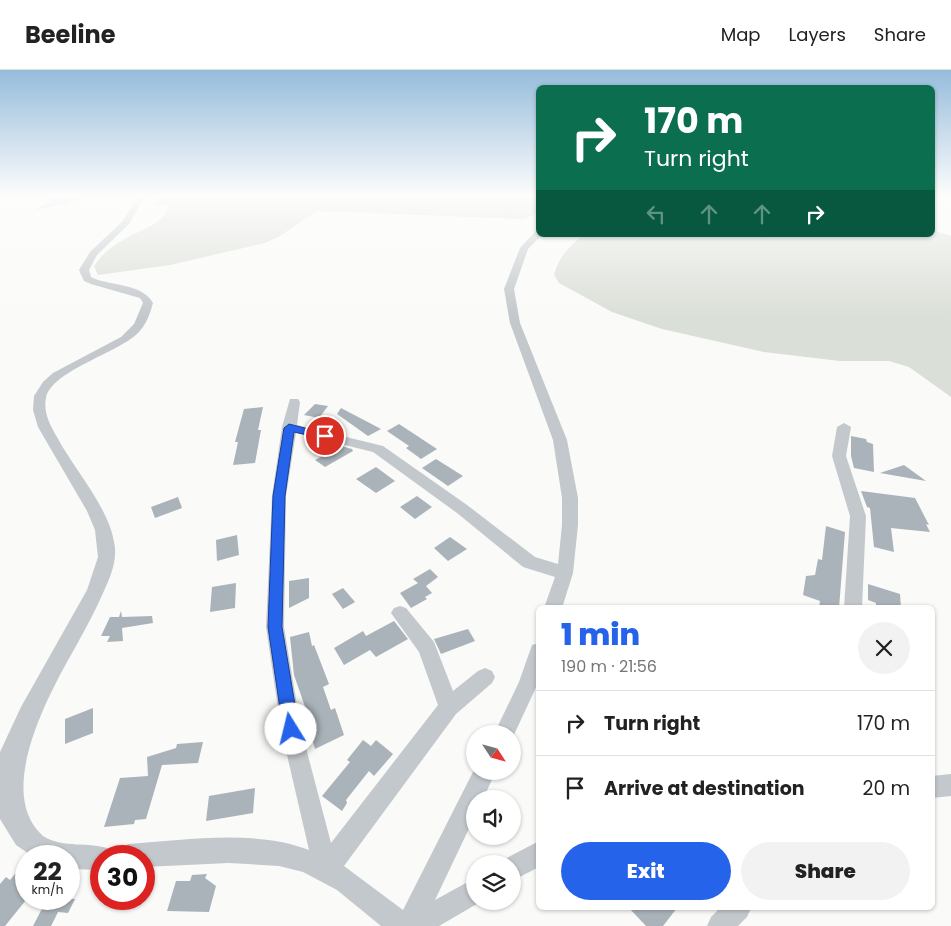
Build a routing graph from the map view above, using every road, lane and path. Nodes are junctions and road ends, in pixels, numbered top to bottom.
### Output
1 (111, 237) edge
2 (535, 237) edge
3 (294, 402) dead end
4 (844, 427) dead end
5 (289, 428) junction
6 (565, 572) junction
7 (554, 605) edge
8 (853, 605) edge
9 (400, 613) dead end
10 (536, 660) edge
11 (485, 677) dead end
12 (449, 707) junction
13 (508, 725) edge
14 (481, 780) edge
15 (951, 785) edge
16 (935, 787) edge
17 (155, 855) edge
18 (536, 855) edge
19 (90, 857) edge
20 (521, 864) edge
21 (326, 870) junction
22 (466, 896) edge
23 (736, 910) edge
24 (402, 926) edge
25 (409, 926) edge
26 (414, 926) edge
27 (720, 926) edge

1 - 19 street
2 - 6 street
3 - 5 street
4 - 8 street
5 - 6 street
5 - 21 street
6 - 7 street
9 - 12 street
10 - 13 street
11 - 12 street
12 - 21 street
14 - 25 street
15 - 16 street
17 - 21 street
18 - 20 street
21 - 24 street
22 - 26 street
23 - 27 street

